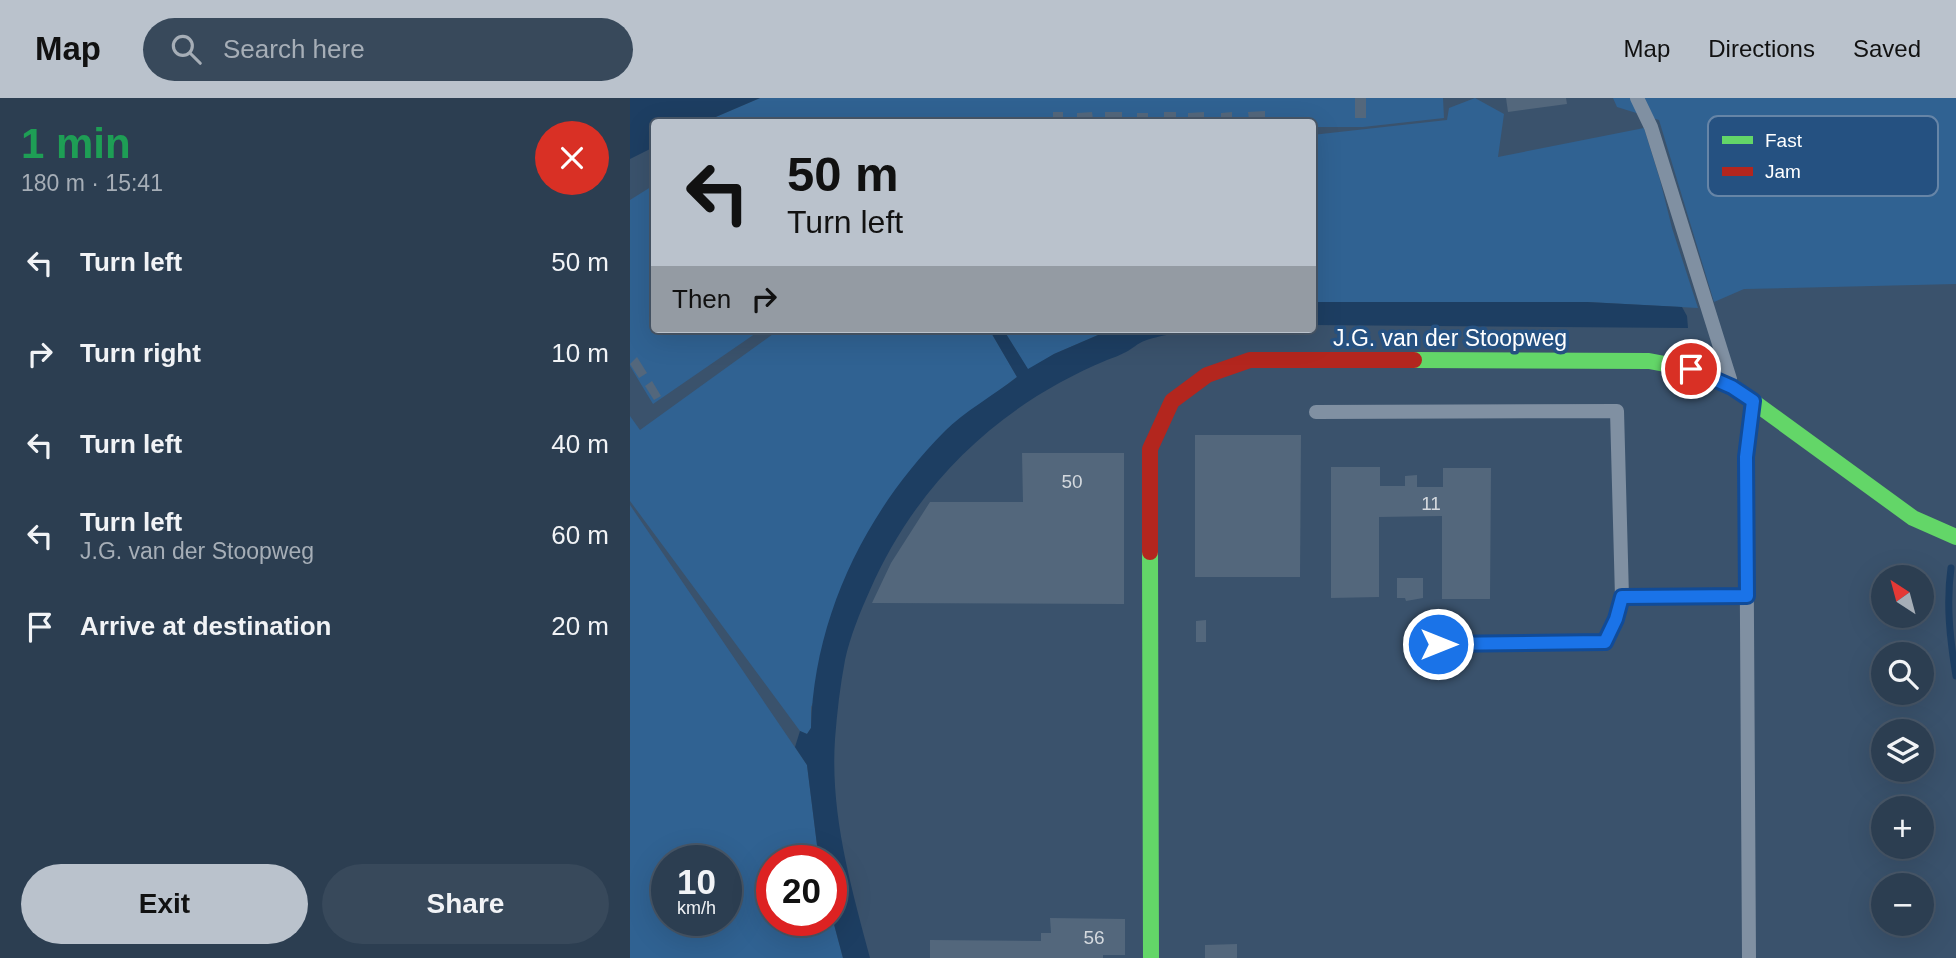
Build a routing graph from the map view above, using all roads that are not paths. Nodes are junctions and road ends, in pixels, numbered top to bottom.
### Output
1 (1637, 98) edge
2 (1732, 387) junction
3 (1753, 401) junction
4 (1316, 412) dead end
5 (1956, 537) edge
6 (1747, 596) junction
7 (1622, 597) junction
8 (1438, 644) dead end
9 (1151, 958) edge
10 (1749, 958) edge

1 - 2 lane
2 - 3 street, J.G. van der Stoopweg
2 - 9 street, J.G. van der Stoopweg
3 - 5 street, J.G. van der Stoopweg
3 - 6 lane
4 - 7 lane
6 - 7 lane
6 - 10 lane
7 - 8 lane

